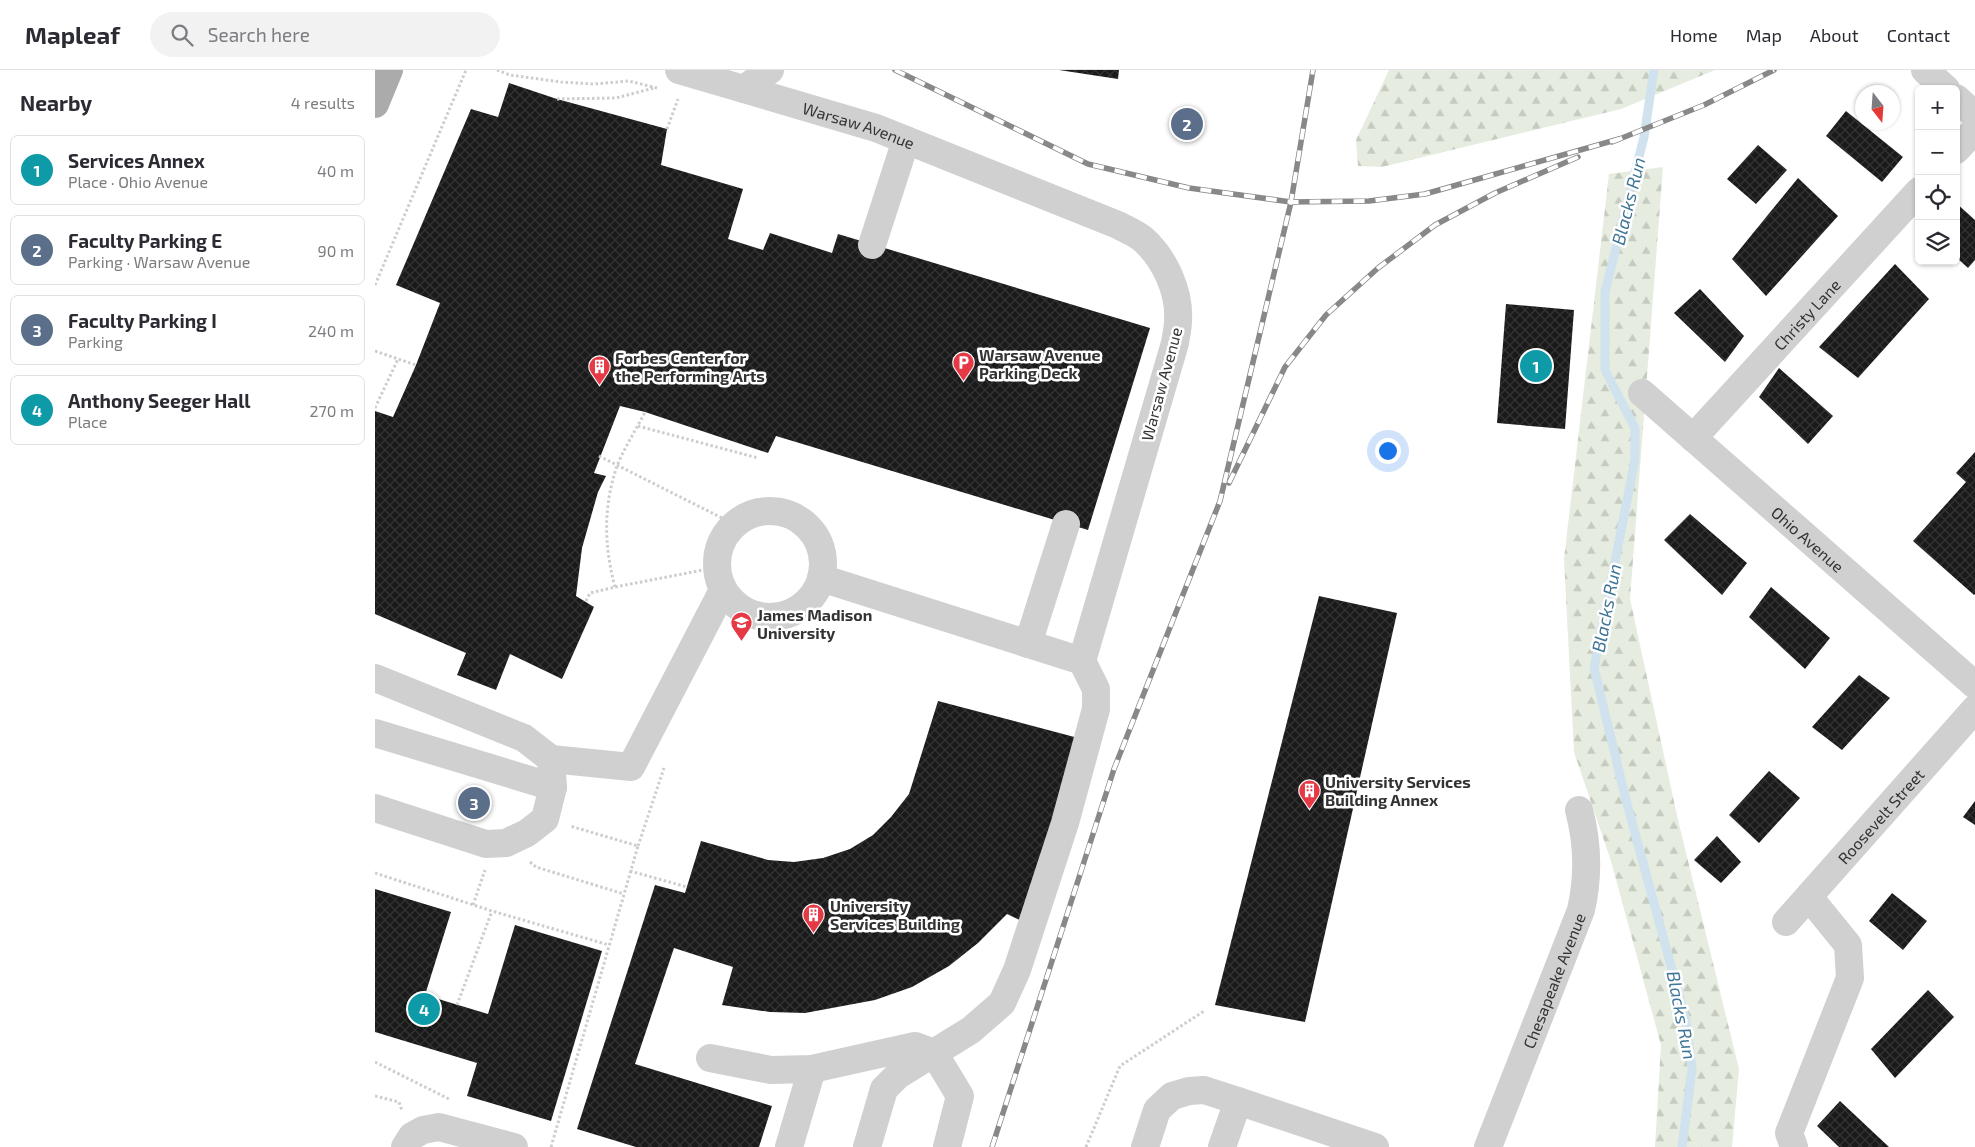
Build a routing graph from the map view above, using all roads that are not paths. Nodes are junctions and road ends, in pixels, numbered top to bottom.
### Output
1 (389, 70) edge
2 (770, 70) edge
3 (1925, 70) edge
4 (674, 84) edge
5 (1942, 85) edge
6 (744, 88) junction
7 (1960, 102) edge
8 (375, 104) edge
9 (1975, 115) edge
10 (1975, 130) edge
11 (907, 140) junction
12 (1960, 146) edge
13 (1915, 195) edge
14 (872, 245) dead end
15 (1642, 393) dead end
16 (1693, 438) junction
17 (1067, 524) dead end
18 (821, 578) junction
19 (719, 579) junction
20 (1028, 644) junction
21 (1082, 661) junction
22 (375, 678) edge
23 (1975, 685) edge
24 (1975, 709) edge
25 (375, 733) edge
26 (551, 759) junction
27 (553, 787) junction
28 (375, 808) edge
29 (1579, 810) dead end
30 (1809, 897) junction
31 (1785, 922) dead end
32 (934, 1053) junction
33 (710, 1058) dead end
34 (812, 1069) junction
35 (1238, 1101) junction
36 (405, 1147) edge
37 (514, 1147) edge
38 (789, 1147) edge
39 (867, 1147) edge
40 (947, 1147) edge
41 (1145, 1147) edge
42 (1222, 1147) edge
43 (1375, 1147) edge
44 (1488, 1147) edge
45 (1794, 1147) edge

1 - 8 main road
2 - 6 street
3 - 5 street
4 - 6 street, Warsaw Avenue
6 - 11 street, Warsaw Avenue
7 - 9 street
10 - 12 street
11 - 14 street
11 - 21 street, Warsaw Avenue
13 - 16 street, Christy Lane
15 - 16 street, Ohio Avenue
16 - 23 street, Ohio Avenue
17 - 20 street
18 - 19 street
18 - 19 street
18 - 20 street
19 - 26 street
20 - 21 street
21 - 32 street
22 - 26 street
24 - 30 street, Roosevelt Street
25 - 27 street
26 - 27 street
27 - 28 street
29 - 44 street, Chesapeake Avenue
30 - 31 street, Roosevelt Street
30 - 45 street
32 - 34 street
32 - 39 street
32 - 40 street
33 - 34 street
34 - 38 street
35 - 41 street
35 - 42 street
35 - 43 street
36 - 37 street

